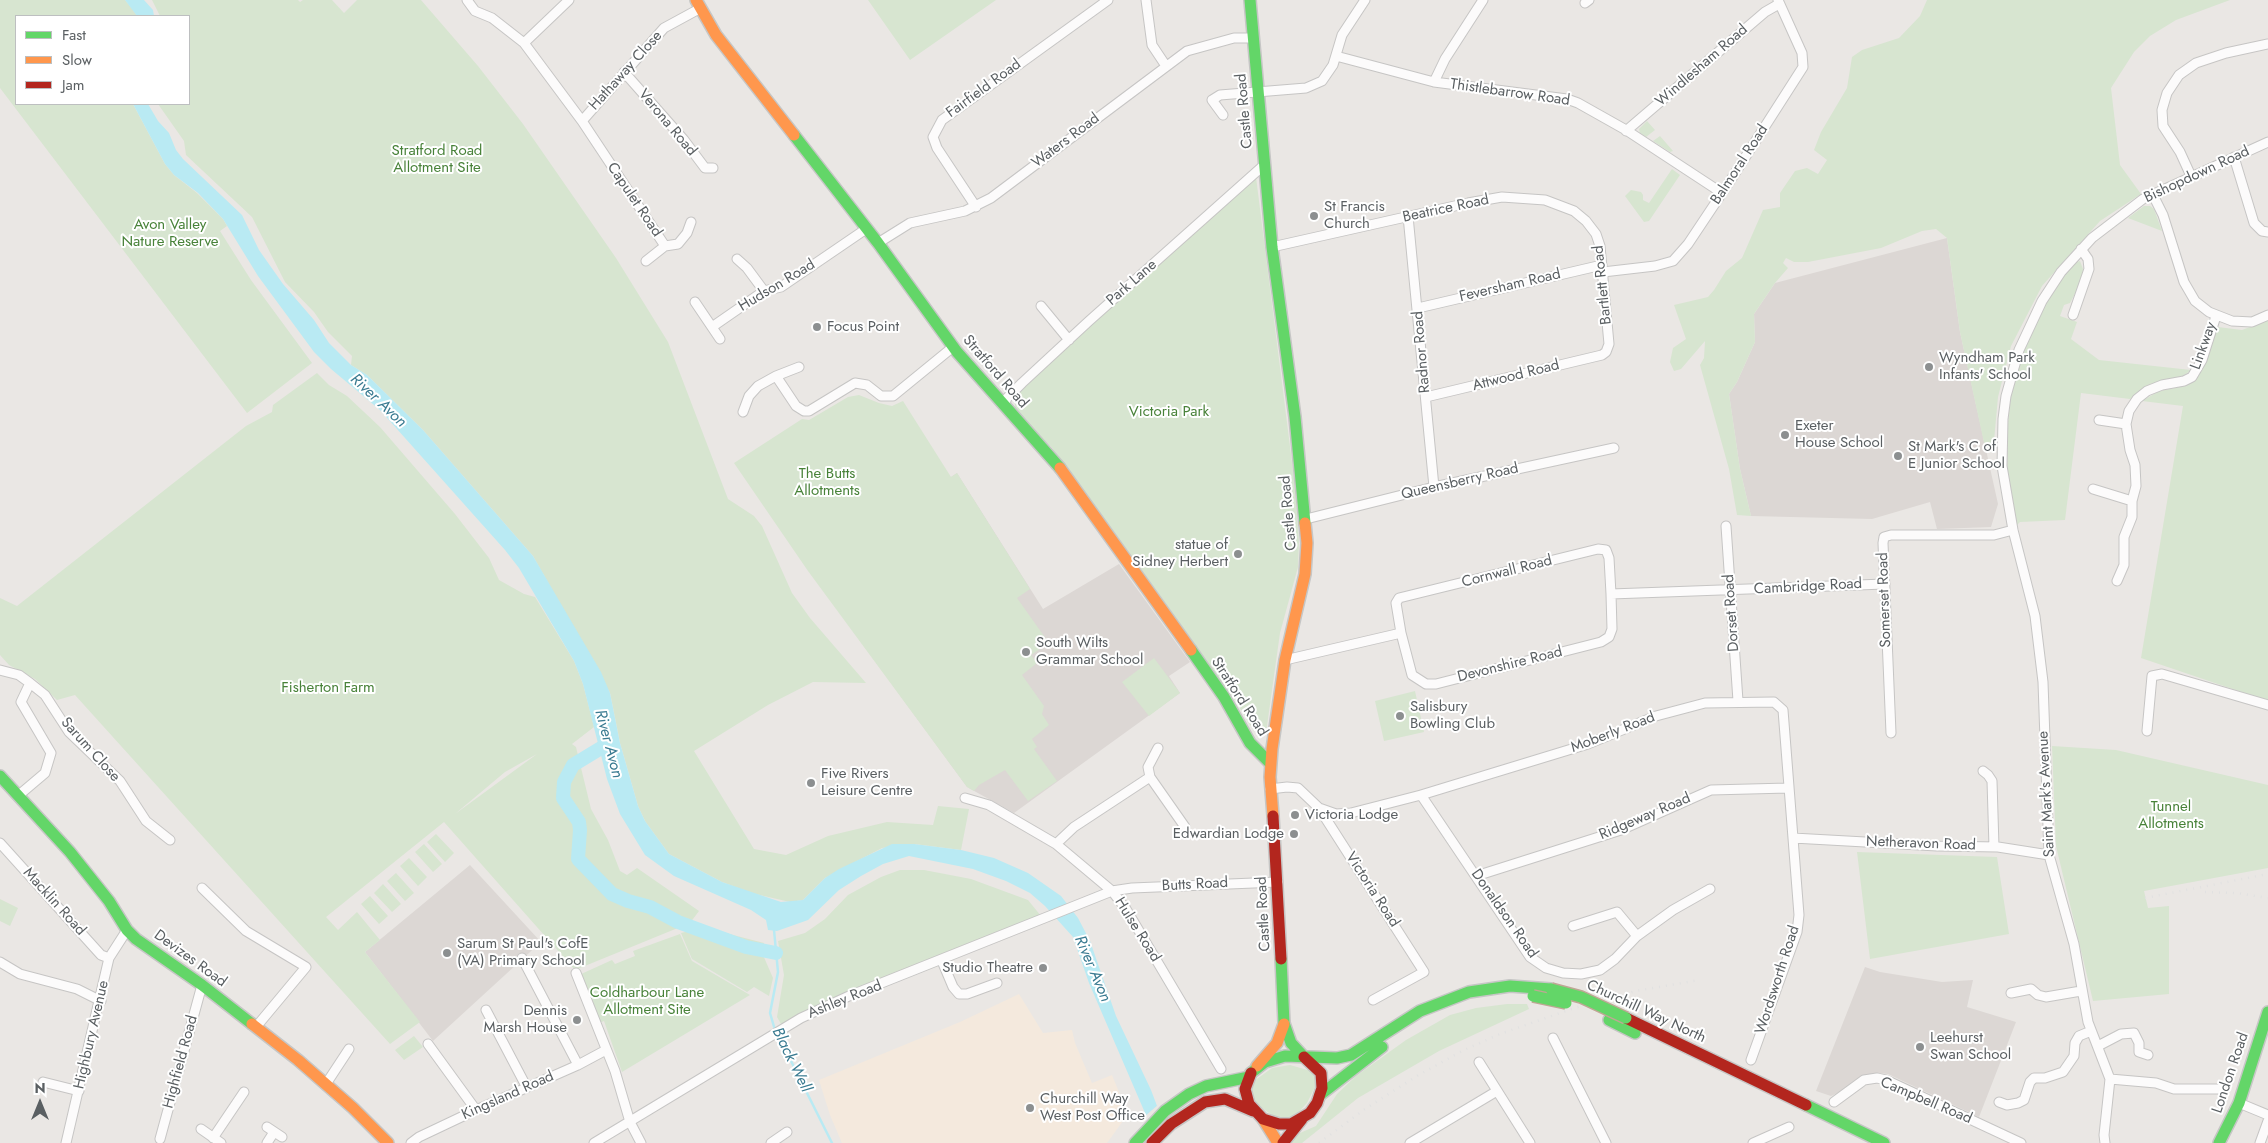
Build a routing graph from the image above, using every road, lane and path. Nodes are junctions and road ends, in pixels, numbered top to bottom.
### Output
1 (467, 0) edge
2 (570, 0) edge
3 (1108, 0) edge
4 (1146, 0) edge
5 (1250, 0) edge
6 (1365, 0) edge
7 (1483, 0) edge
8 (1779, 2) edge
9 (698, 4) edge
10 (1252, 38) junction
11 (524, 44) junction
12 (2268, 44) edge
13 (1336, 56) junction
14 (1166, 66) junction
15 (624, 72) junction
16 (1434, 82) junction
17 (1259, 92) junction
18 (1223, 115) dead end
19 (582, 121) junction
20 (1626, 131) junction
21 (2268, 142) edge
22 (2234, 158) junction
23 (1264, 165) junction
24 (713, 168) dead end
25 (2192, 176) junction
26 (1722, 193) junction
27 (2153, 195) junction
28 (976, 207) junction
29 (1408, 216) junction
30 (1586, 221) joint
31 (690, 222) dead end
32 (866, 229) junction
33 (2268, 232) edge
34 (878, 243) junction
35 (665, 246) junction
36 (1272, 247) junction
37 (2081, 249) junction
38 (737, 259) dead end
39 (646, 261) dead end
40 (1603, 268) junction
41 (764, 292) junction
42 (695, 302) dead end
43 (1041, 306) dead end
44 (1418, 308) junction
45 (2073, 315) dead end
46 (2216, 316) junction
47 (2268, 316) edge
48 (712, 327) junction
49 (720, 339) dead end
50 (1069, 340) junction
51 (953, 347) junction
52 (1606, 352) joint
53 (799, 367) dead end
54 (776, 376) junction
55 (1426, 397) junction
56 (1004, 405) junction
57 (743, 412) dead end
58 (2099, 420) dead end
59 (2126, 424) junction
60 (1614, 448) dead end
61 (1434, 487) junction
62 (2093, 489) dead end
63 (2132, 501) junction
64 (1306, 519) junction
65 (1726, 526) dead end
66 (2013, 530) junction
67 (2117, 581) dead end
68 (1885, 584) junction
69 (1731, 591) junction
70 (1611, 594) junction
71 (1401, 633) junction
72 (1285, 660) junction
73 (0, 670) edge
74 (30, 684) junction
75 (1738, 701) junction
76 (2268, 705) edge
77 (2147, 731) dead end
78 (1890, 733) dead end
79 (1158, 748) dead end
80 (1270, 763) junction
81 (1983, 771) dead end
82 (0, 776) edge
83 (1150, 776) junction
84 (1788, 788) junction
85 (1270, 789) junction
86 (20, 795) junction
87 (1422, 795) junction
88 (965, 798) dead end
89 (1319, 808) junction
90 (1185, 827) dead end
91 (1793, 838) junction
92 (170, 840) dead end
93 (0, 843) edge
94 (1056, 844) junction
95 (1994, 847) junction
96 (2049, 855) junction
97 (1476, 876) junction
98 (1278, 882) junction
99 (202, 888) dead end
100 (1710, 889) dead end
101 (1112, 891) junction
102 (1573, 926) dead end
103 (127, 930) junction
104 (1637, 936) junction
105 (109, 958) junction
106 (522, 958) dead end
107 (942, 961) junction
108 (0, 962) edge
109 (576, 973) dead end
110 (997, 983) dead end
111 (2040, 983) dead end
112 (202, 985) junction
113 (2031, 989) junction
114 (2081, 992) junction
115 (2011, 993) dead end
116 (1374, 1000) dead end
117 (101, 1001) junction
118 (486, 1010) dead end
119 (2268, 1012) edge
120 (1284, 1023) junction
121 (256, 1027) junction
122 (2265, 1028) edge
123 (2091, 1031) junction
124 (1553, 1038) dead end
125 (428, 1044) dead end
126 (2098, 1046) junction
127 (349, 1049) dead end
128 (606, 1050) junction
129 (2148, 1055) dead end
130 (1304, 1057) junction
131 (1751, 1060) dead end
132 (1479, 1062) dead end
133 (578, 1065) junction
134 (1257, 1066) junction
135 (1221, 1069) dead end
136 (1248, 1077) junction
137 (2110, 1079) junction
138 (43, 1082) dead end
139 (326, 1084) junction
140 (526, 1086) junction
141 (2219, 1089) dead end
142 (79, 1091) junction
143 (1497, 1091) junction
144 (244, 1092) dead end
145 (1320, 1095) junction
146 (1834, 1102) dead end
147 (1998, 1102) dead end
148 (2238, 1103) junction
149 (476, 1110) junction
150 (1253, 1111) junction
151 (2268, 1114) edge
152 (1302, 1119) junction
153 (1263, 1120) junction
154 (2268, 1120) edge
155 (630, 1122) junction
156 (1789, 1127) dead end
157 (1173, 1128) junction
158 (200, 1129) dead end
159 (274, 1132) dead end
160 (787, 1132) dead end
161 (160, 1139) dead end
162 (217, 1141) edge
163 (66, 1143) edge
164 (267, 1143) edge
165 (388, 1143) edge
166 (411, 1143) edge
167 (594, 1143) edge
168 (641, 1143) edge
169 (771, 1143) edge
170 (1135, 1143) edge
171 (1152, 1143) edge
172 (1166, 1143) edge
173 (1278, 1143) edge
174 (1283, 1143) edge
175 (1410, 1143) edge
176 (1530, 1143) edge
177 (1606, 1143) edge
178 (1753, 1143) edge
179 (1861, 1143) edge
180 (1884, 1143) edge
181 (2020, 1143) edge
182 (2105, 1143) edge
183 (2219, 1143) edge
184 (2260, 1143) edge

1 - 11 street, Capulet Road
2 - 11 street
3 - 28 street, Fairfield Road
4 - 14 street
5 - 10 main road, Castle Road
6 - 13 street
7 - 16 street
8 - 20 street, Windlesham Road
8 - 26 street, Balmoral Road
9 - 15 street, Hathaway Close
9 - 32 main road, Stratford Road
10 - 14 street, Waters Road
10 - 17 main road, Castle Road
11 - 19 street, Capulet Road
12 - 25 street
13 - 16 street, Thistlebarrow Road
13 - 17 street
14 - 28 street, Waters Road
15 - 19 street, Hathaway Close
15 - 24 street, Verona Road
16 - 20 street, Thistlebarrow Road
17 - 18 street
17 - 23 main road, Castle Road
19 - 35 street, Capulet Road
20 - 26 street, Thistlebarrow Road
21 - 22 street, Bishopdown Road
22 - 25 street, Bishopdown Road
22 - 33 street
23 - 36 main road, Castle Road
23 - 50 street, Park Lane
25 - 27 street, Bishopdown Road
26 - 40 street, Balmoral Road
27 - 37 street, Bishopdown Road
27 - 46 street
28 - 34 street, Waters Road
29 - 30 street, Beatrice Road
29 - 36 street, Beatrice Road
29 - 44 street, Radnor Road
30 - 40 street, Bartlett Road
31 - 35 street, Capulet Road
32 - 34 main road, Stratford Road
32 - 41 street, Hudson Road
34 - 51 main road, Stratford Road
35 - 39 street
36 - 64 main road, Castle Road
37 - 45 street
37 - 66 street, Bishopdown Road
38 - 41 street
40 - 44 street, Feversham Road
40 - 52 street, Bartlett Road
41 - 48 street, Hudson Road
42 - 48 street
43 - 50 street
44 - 55 street, Radnor Road
46 - 47 street
46 - 59 street, Linkway
48 - 49 street
50 - 56 street, Park Lane
51 - 54 street
51 - 56 main road, Stratford Road
52 - 55 street, Attwood Road
53 - 54 street
54 - 57 street
55 - 61 street, Radnor Road
56 - 80 main road, Stratford Road
58 - 59 street
59 - 63 street
60 - 61 street, Queensberry Road
61 - 64 street, Queensberry Road
62 - 63 street
63 - 67 street
64 - 72 main road, Castle Road
65 - 69 street, Dorset Road
66 - 68 street, Somerset Road
66 - 96 street, Saint Mark's Avenue
68 - 69 street, Cambridge Road
68 - 78 street, Somerset Road
69 - 70 street
69 - 75 street, Dorset Road
70 - 71 street, Devonshire Road
70 - 71 street, Cornwall Road
71 - 72 street
72 - 80 main road, Castle Road
73 - 74 street, Sarum Close
74 - 86 street, Sarum Close
74 - 92 street, Sarum Close
75 - 84 street, Moberly Road
75 - 87 street, Moberly Road
76 - 77 street
79 - 83 street
80 - 85 main road, Castle Road
81 - 95 street
82 - 86 main road, Devizes Road
83 - 90 street
83 - 94 street
84 - 91 street, Moberly Road
84 - 97 street, Ridgeway Road
85 - 89 street, Victoria Road
85 - 98 main road, Castle Road
86 - 103 main road, Devizes Road
87 - 89 street, Moberly Road
87 - 97 street, Donaldson Road
88 - 94 street, Hulse Road
89 - 116 street, Victoria Road
91 - 95 street, Netheravon Road
91 - 131 street, Wordsworth Road
93 - 105 street, Macklin Road
94 - 101 street, Hulse Road
95 - 96 street, Netheravon Road
96 - 114 street, Saint Mark's Avenue
97 - 104 street, Donaldson Road
98 - 101 street, Butts Road
98 - 120 main road, Castle Road
99 - 121 street
100 - 104 street, Donaldson Road
101 - 107 street, Ashley Road
101 - 135 street, Hulse Road
102 - 104 street
103 - 105 street, Highbury Avenue
103 - 112 main road, Devizes Road
105 - 117 street, Highbury Avenue
106 - 133 street
107 - 110 street
107 - 155 street, Ashley Road
108 - 117 street
109 - 128 street
111 - 113 street
112 - 121 main road, Devizes Road
112 - 161 street, Highfield Road
113 - 114 street
113 - 115 street
114 - 123 street, Saint Mark's Avenue
117 - 142 street, Highbury Avenue
118 - 140 street
119 - 122 main road, London Road
120 - 130 main road
120 - 134 main road
121 - 139 main road, Devizes Road
122 - 148 main road, London Road
123 - 126 street, Saint Mark's Avenue
123 - 147 street
124 - 177 street
125 - 149 street
126 - 129 street
126 - 137 street, Saint Mark's Avenue
127 - 139 street
128 - 133 street, Kingsland Road
128 - 155 street
130 - 134 main road
130 - 145 main road
130 - 180 main road, Churchill Way North, bridge
132 - 143 street
133 - 140 street, Kingsland Road
134 - 136 main road
136 - 150 main road
136 - 170 main road
137 - 141 street
137 - 182 street, Saint Mark's Avenue
138 - 142 street
139 - 165 main road, Devizes Road
140 - 149 street, Kingsland Road
142 - 163 street, Highbury Avenue
143 - 175 street
143 - 176 street
144 - 162 street
145 - 152 main road
145 - 179 main road, Churchill Way North, bridge
146 - 181 street, Campbell Road
148 - 151 street
148 - 183 main road, London Road
149 - 166 street, Kingsland Road
150 - 153 main road
150 - 157 main road
152 - 153 main road
152 - 174 main road
153 - 173 main road
154 - 184 street
155 - 167 street, Ashley Road
155 - 168 street
156 - 178 street
157 - 171 main road
157 - 172 main road
158 - 162 street
159 - 164 street
160 - 169 street

